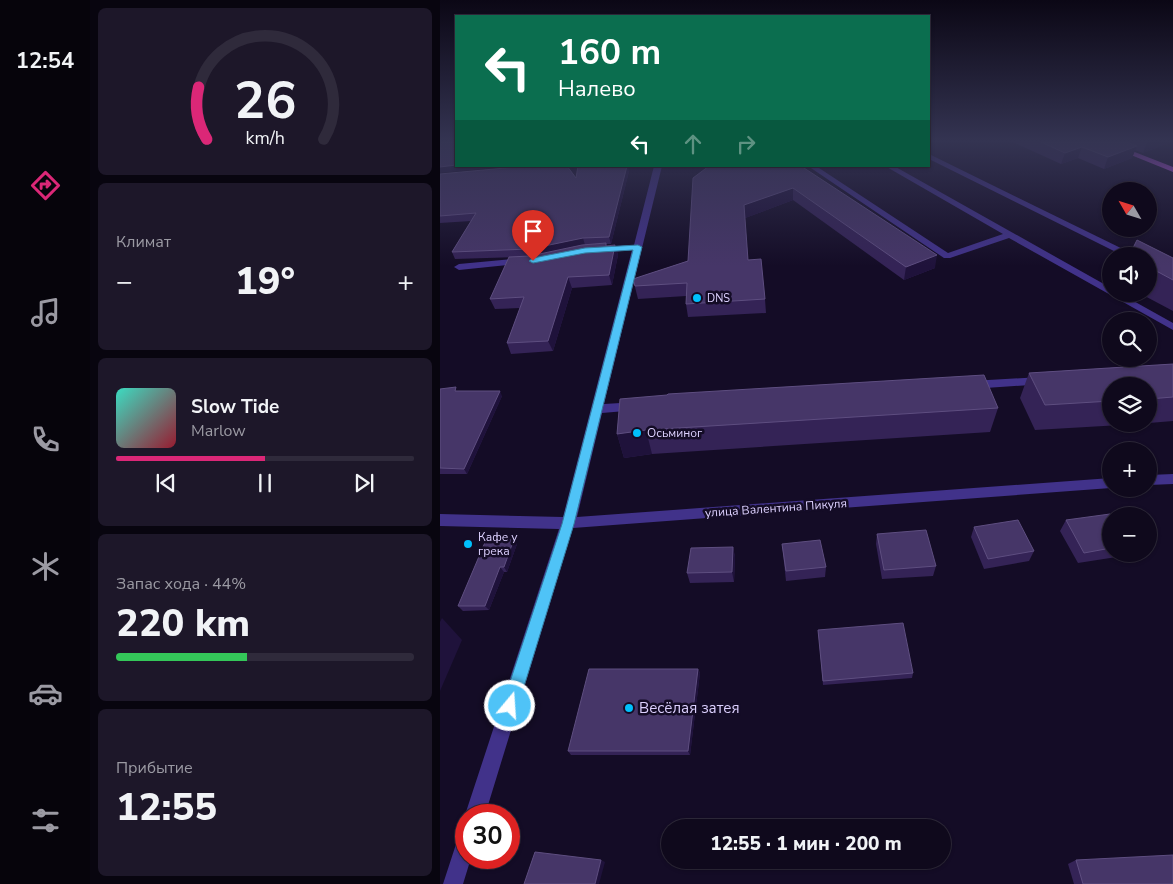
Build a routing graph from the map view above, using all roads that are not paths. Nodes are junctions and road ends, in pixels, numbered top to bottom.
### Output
1 (654, 183) edge
2 (837, 183) edge
3 (919, 183) edge
4 (984, 183) edge
5 (1010, 235) junction
6 (638, 247) junction
7 (1112, 247) edge
8 (594, 250) edge
9 (533, 261) edge
10 (459, 266) dead end
11 (1102, 287) edge
12 (1129, 302) edge
13 (1173, 327) edge
14 (1053, 380) edge
15 (964, 386) edge
16 (645, 406) edge
17 (597, 409) junction
18 (1173, 478) edge
19 (1157, 479) edge
20 (1102, 484) edge
21 (440, 520) edge
22 (568, 524) junction
23 (479, 804) edge
24 (458, 869) edge
25 (453, 884) edge

1 - 6 street
2 - 5 street
3 - 5 street
4 - 7 street
5 - 11 street
6 - 8 street
6 - 17 street
9 - 10 street
12 - 13 street
14 - 15 street
16 - 17 street
17 - 22 street
18 - 19 street
20 - 22 street, улица Валентина Пикуля
21 - 22 street, улица Валентина Пикуля
22 - 23 street
24 - 25 street

